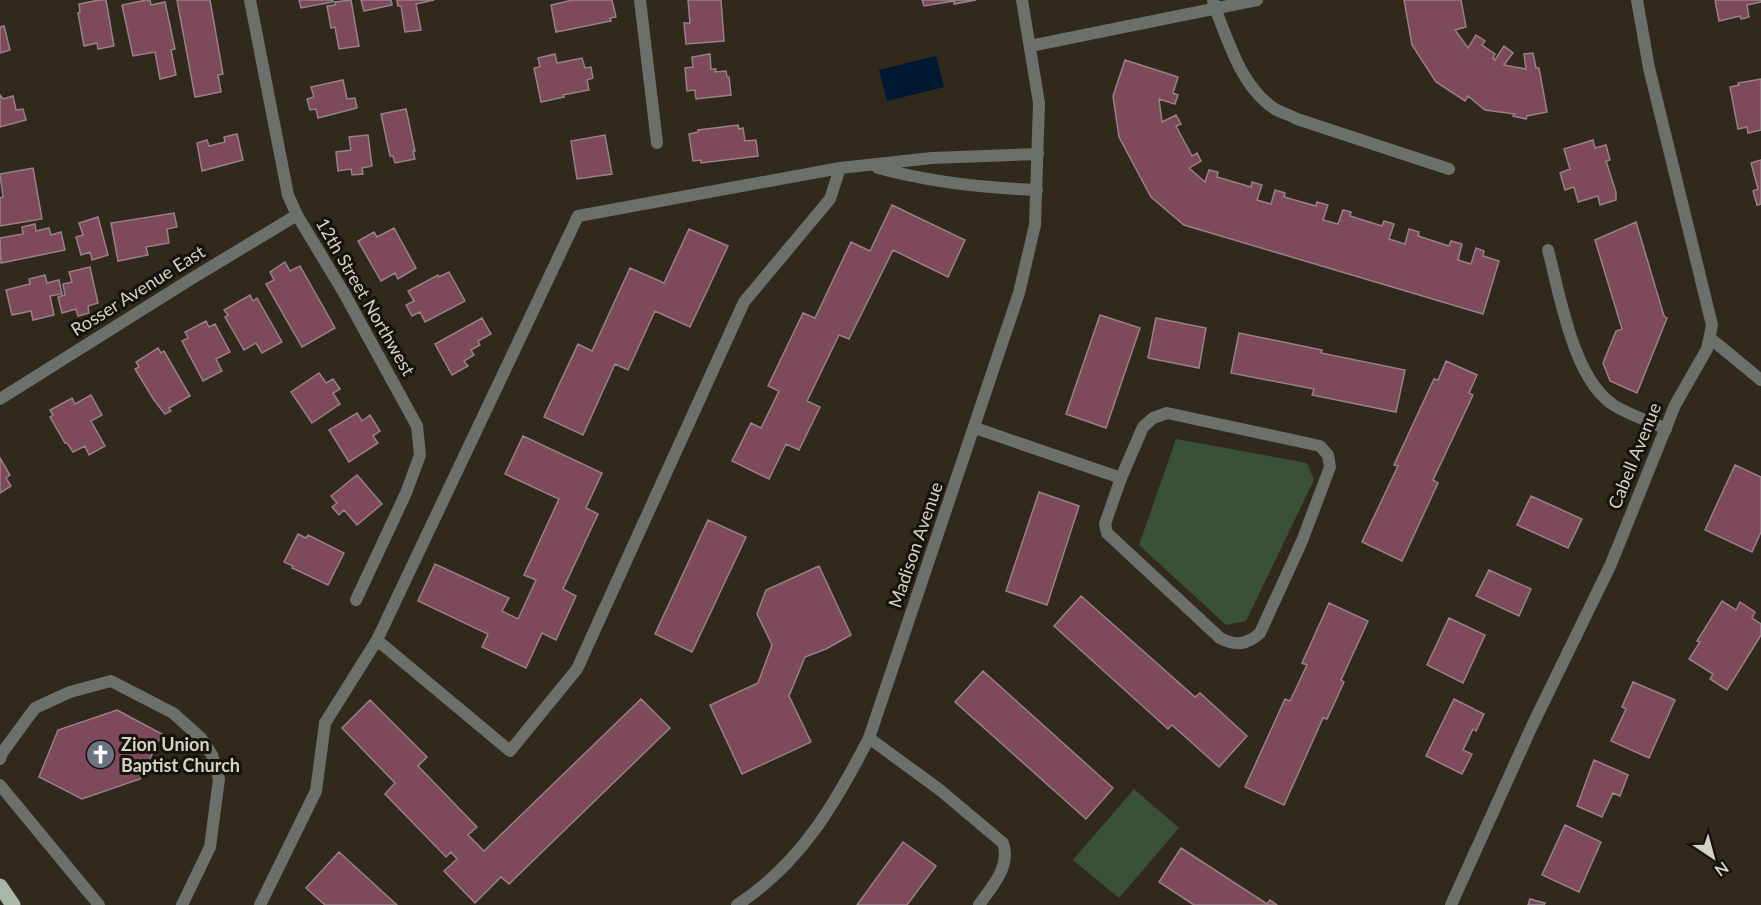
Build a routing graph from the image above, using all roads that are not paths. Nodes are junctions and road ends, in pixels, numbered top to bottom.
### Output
1 (250, 0) edge
2 (640, 0) edge
3 (1022, 0) edge
4 (1257, 0) edge
5 (1637, 0) edge
6 (1214, 4) edge
7 (1030, 46) junction
8 (657, 143) dead end
9 (1038, 154) junction
10 (871, 166) junction
11 (840, 168) junction
12 (1449, 169) dead end
13 (1037, 190) junction
14 (297, 215) junction
15 (1548, 250) dead end
16 (1710, 338) junction
17 (1761, 380) edge
18 (0, 399) edge
19 (975, 428) junction
20 (1666, 429) junction
21 (1121, 478) junction
22 (356, 600) dead end
23 (376, 640) junction
24 (869, 738) junction
25 (0, 759) edge
26 (0, 784) edge
27 (0, 886) edge
28 (13, 905) edge
29 (99, 905) edge
30 (182, 905) edge
31 (260, 905) edge
32 (737, 905) edge
33 (979, 905) edge
34 (1451, 905) edge

1 - 14 street, 12th Street Northwest
2 - 8 street
3 - 7 street, Madison Avenue
4 - 6 street
5 - 16 street, Cabell Avenue
6 - 7 street
6 - 12 street
7 - 9 street, Madison Avenue
9 - 10 street
9 - 13 street, Madison Avenue
10 - 11 street
10 - 13 street
11 - 23 street
11 - 23 street
13 - 19 street, Madison Avenue
14 - 18 street, Rosser Avenue East
14 - 22 street, 12th Street Northwest
15 - 20 street
16 - 17 street
16 - 20 street, Cabell Avenue
19 - 21 street
19 - 24 street, Madison Avenue
20 - 34 street, Cabell Avenue
21 - 21 street
23 - 31 street
24 - 32 street, Madison Avenue
24 - 33 street
25 - 30 street
26 - 29 street
27 - 28 main road

